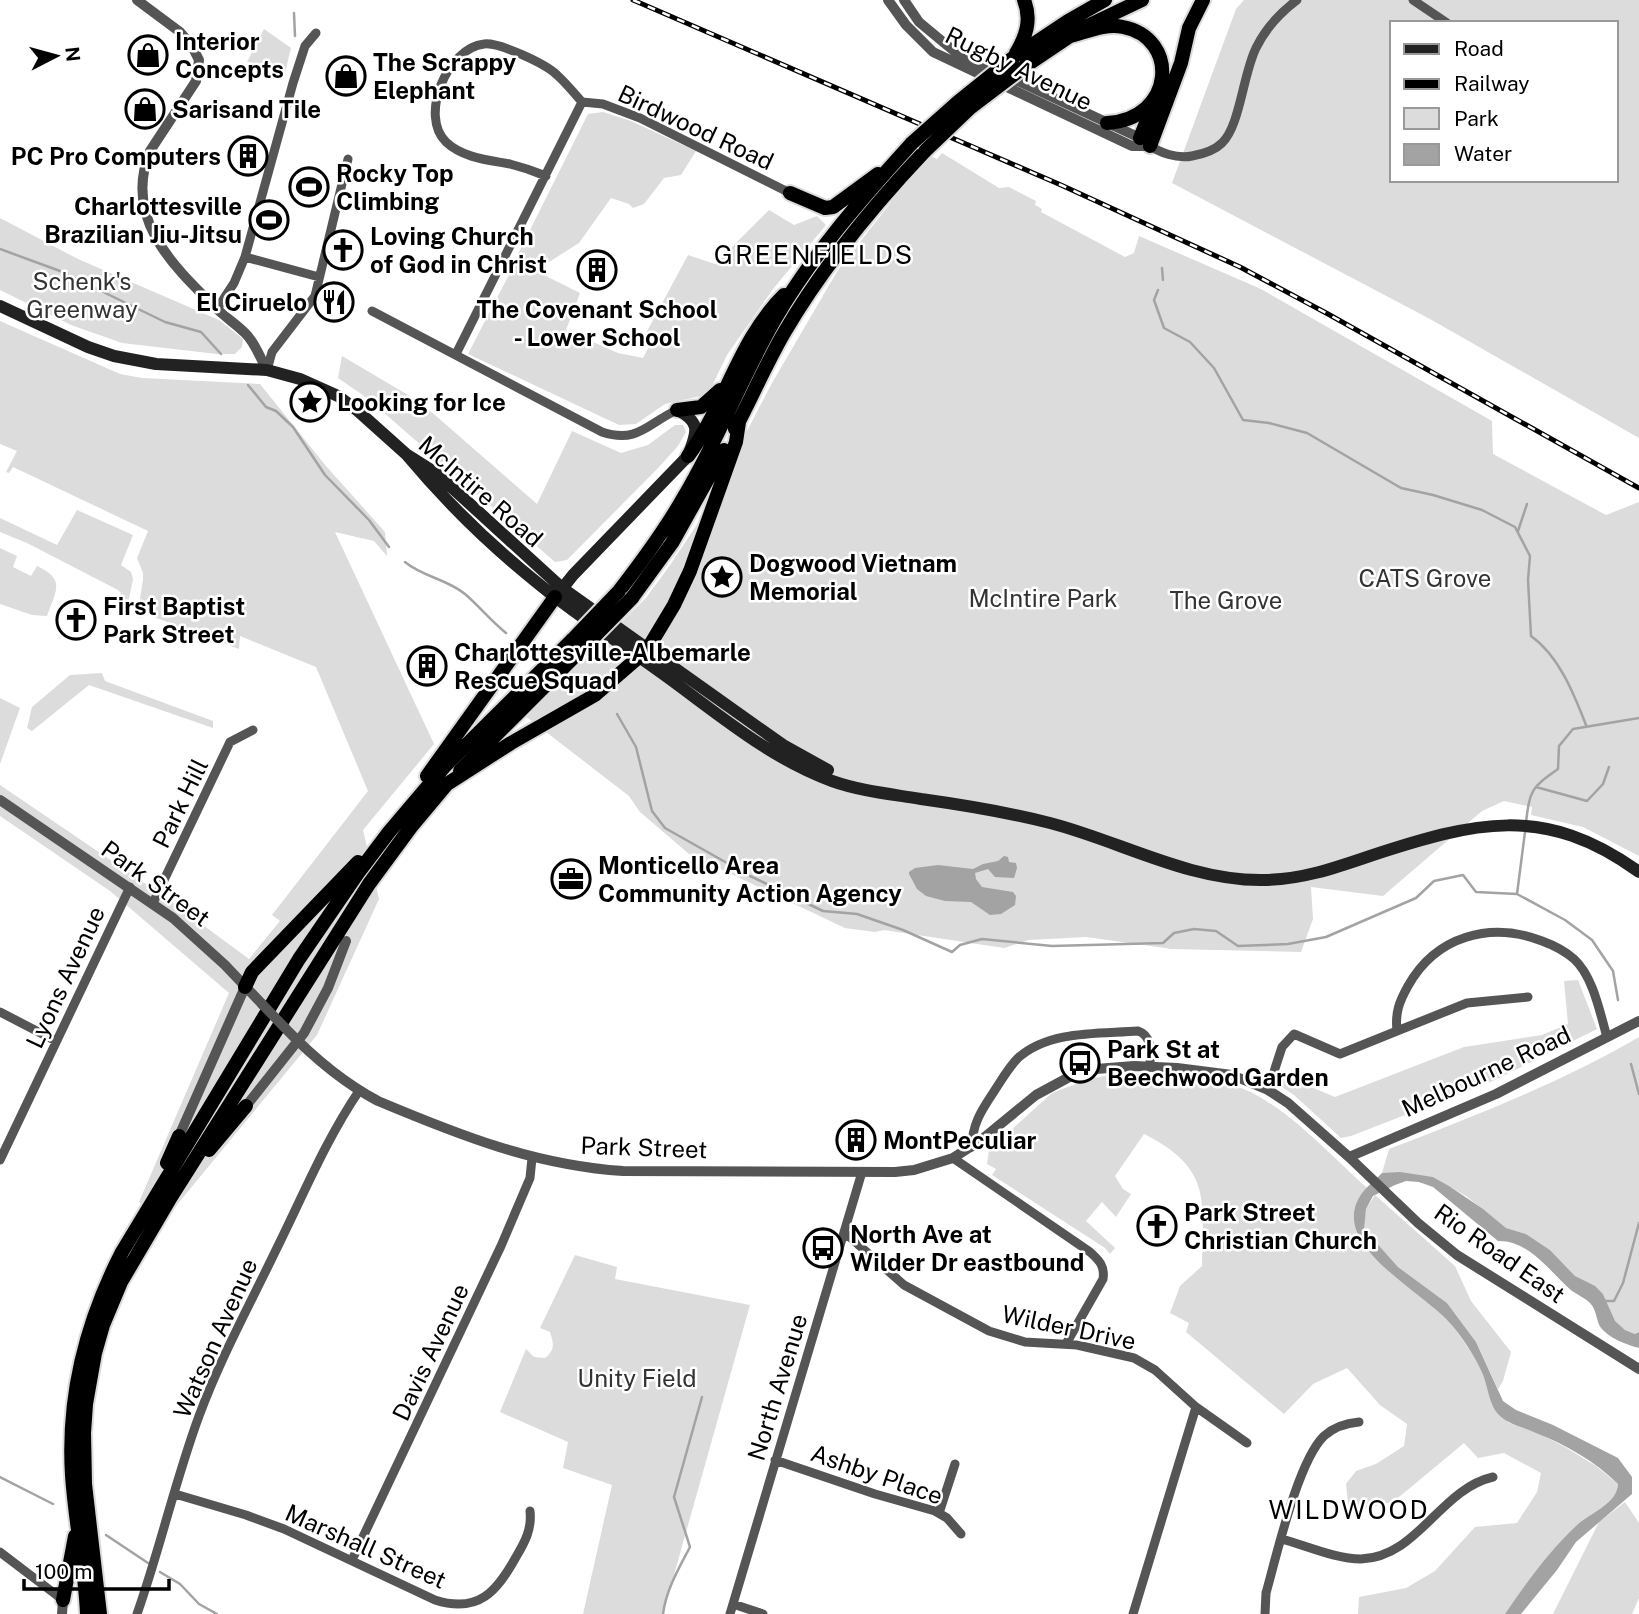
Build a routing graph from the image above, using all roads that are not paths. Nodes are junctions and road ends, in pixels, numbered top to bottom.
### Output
1 (137, 0) edge
2 (888, 0) edge
3 (904, 0) edge
4 (1024, 0) edge
5 (1105, 0) edge
6 (1142, 0) edge
7 (1203, 0) edge
8 (1297, 0) edge
9 (1413, 0) edge
10 (1444, 21) edge
11 (316, 33) dead end
12 (1070, 36) junction
13 (1019, 62) junction
14 (1158, 94) junction
15 (582, 102) junction
16 (1107, 123) junction
17 (1145, 142) junction
18 (918, 147) junction
19 (348, 159) dead end
20 (896, 161) junction
21 (546, 176) junction
22 (790, 193) joint
23 (245, 257) junction
24 (319, 277) junction
25 (800, 279) junction
26 (0, 306) edge
27 (217, 309) junction
28 (372, 311) dead end
29 (456, 354) junction
30 (737, 366) junction
31 (267, 370) junction
32 (677, 410) junction
33 (739, 422) junction
34 (688, 456) junction
35 (559, 592) junction
36 (625, 594) junction
37 (578, 644) junction
38 (643, 654) junction
39 (253, 730) dead end
40 (447, 784) junction
41 (0, 800) edge
42 (407, 811) junction
43 (389, 832) junction
44 (1639, 872) edge
45 (369, 884) junction
46 (130, 887) junction
47 (153, 903) junction
48 (346, 941) joint
49 (245, 987) junction
50 (1528, 997) dead end
51 (0, 1012) edge
52 (1639, 1021) edge
53 (1397, 1031) junction
54 (1607, 1037) junction
55 (56, 1041) junction
56 (298, 1041) junction
57 (1150, 1066) junction
58 (1268, 1090) junction
59 (359, 1091) junction
60 (246, 1106) joint
61 (179, 1136) joint
62 (972, 1147) junction
63 (1349, 1157) junction
64 (532, 1158) junction
65 (953, 1158) junction
66 (0, 1160) edge
67 (862, 1172) junction
68 (171, 1197) junction
69 (145, 1214) junction
70 (844, 1232) junction
71 (1066, 1345) junction
72 (1639, 1368) edge
73 (1196, 1407) junction
74 (1359, 1422) dead end
75 (1247, 1443) dead end
76 (775, 1460) junction
77 (955, 1464) dead end
78 (1493, 1477) dead end
79 (175, 1494) junction
80 (530, 1511) dead end
81 (939, 1513) junction
82 (77, 1528) junction
83 (961, 1534) dead end
84 (1282, 1539) junction
85 (0, 1552) edge
86 (352, 1560) junction
87 (63, 1607) edge
88 (732, 1609) edge
89 (97, 1612) edge
90 (137, 1614) edge
91 (763, 1614) edge
92 (1133, 1614) edge
93 (1265, 1614) edge

1 - 27 street
2 - 17 street, Rugby Avenue
3 - 16 street, Rugby Avenue
4 - 13 highway
5 - 13 highway
6 - 12 highway
7 - 17 highway
8 - 17 street
9 - 10 street
11 - 23 street
12 - 13 highway
12 - 14 highway
13 - 18 highway, bridge
13 - 18 highway, bridge
14 - 16 highway
14 - 17 highway
15 - 21 street
15 - 21 street
15 - 22 street, Birdwood Road
16 - 17 street, Rugby Avenue
18 - 20 highway
18 - 33 highway
19 - 24 street
20 - 22 highway
20 - 25 highway
21 - 29 street
23 - 24 street
23 - 27 street
24 - 31 street
25 - 30 highway
25 - 36 highway
26 - 31 main road, McIntire Road
27 - 31 street
28 - 29 street
29 - 32 street
30 - 32 highway
30 - 34 highway
31 - 35 main road, McIntire Road
32 - 34 main road
33 - 36 highway
33 - 38 highway
34 - 35 main road
35 - 38 main road, McIntire Road
35 - 42 highway
36 - 37 highway, bridge
37 - 40 highway
37 - 42 highway
38 - 40 highway
38 - 44 main road, McIntire Road
39 - 47 street, Park Hill
40 - 45 highway
41 - 46 street, Park Street
42 - 43 highway
43 - 49 highway
43 - 69 highway
45 - 48 highway
45 - 68 highway
46 - 47 street, Park Street
46 - 55 street, Lyons Avenue
47 - 49 street, Park Street
48 - 56 street
49 - 56 street, Park Street, bridge
49 - 61 street
50 - 53 street
51 - 55 street
52 - 54 street, Melbourne Road
53 - 54 street
53 - 58 street
54 - 63 street, Melbourne Road
55 - 66 street, Lyons Avenue
56 - 59 street, Park Street
56 - 60 street
57 - 58 street, Park Street
57 - 62 street, Park Street
57 - 62 street
58 - 63 street, Park Street
59 - 64 street, Park Street
59 - 79 street, Watson Avenue
60 - 68 highway
61 - 69 highway
62 - 65 street, Park Street
63 - 72 street, Rio Road East
64 - 67 street, Park Street
64 - 86 street, Davis Avenue
65 - 67 street, Park Street
65 - 71 street
67 - 70 street, North Avenue
68 - 89 highway
69 - 82 highway
70 - 71 street, Wilder Drive
70 - 76 street, North Avenue
71 - 73 street, Wilder Drive
73 - 75 street, Wilder Drive
73 - 92 street
74 - 84 street
76 - 81 street, Ashby Place
76 - 88 street, North Avenue
77 - 81 street
78 - 84 street
79 - 86 street, Marshall Street
79 - 90 street, Watson Avenue
80 - 86 street, Marshall Street
81 - 83 street, Ashby Place
82 - 87 highway
82 - 89 highway
84 - 93 street
85 - 87 street
88 - 91 street

